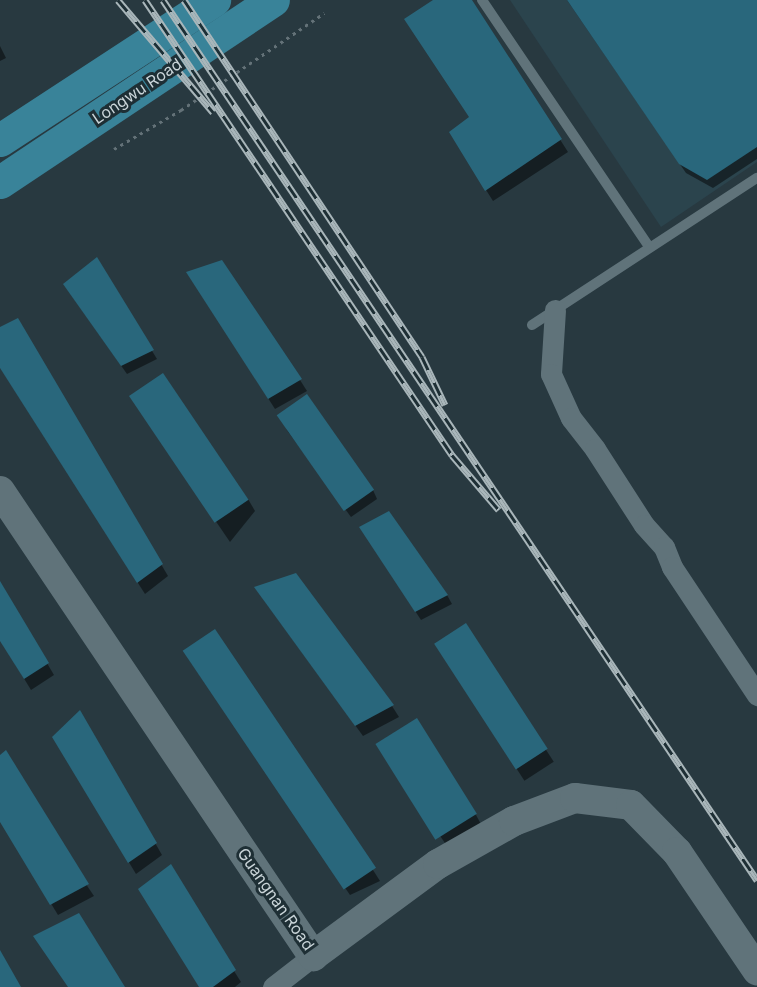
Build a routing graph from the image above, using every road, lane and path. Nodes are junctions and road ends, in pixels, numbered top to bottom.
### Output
1 (214, 0) edge
2 (273, 0) edge
3 (482, 0) edge
4 (324, 13) dead end
5 (0, 140) edge
6 (114, 149) dead end
7 (757, 178) edge
8 (0, 182) edge
9 (649, 247) junction
10 (555, 310) junction
11 (532, 325) dead end
12 (0, 491) edge
13 (757, 695) edge
14 (313, 956) junction
15 (757, 970) edge
16 (273, 987) edge

1 - 5 main road, Longwu Road
2 - 8 main road, Longwu Road
3 - 9 lane
4 - 6 path
7 - 9 lane
9 - 10 lane
10 - 11 lane
10 - 13 street
12 - 14 street, Guangnan Road
14 - 15 street, Guangnan Road
14 - 16 street

